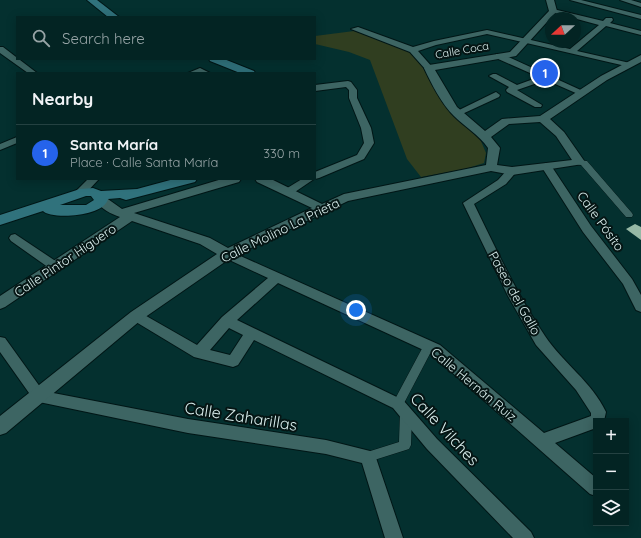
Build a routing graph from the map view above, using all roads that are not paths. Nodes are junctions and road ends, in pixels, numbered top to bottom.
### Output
1 (91, 0) edge
2 (550, 0) edge
3 (574, 0) edge
4 (610, 0) edge
5 (623, 0) edge
6 (641, 5) edge
7 (603, 8) junction
8 (553, 11) junction
9 (558, 12) edge
10 (564, 12) edge
11 (619, 12) junction
12 (113, 16) edge
13 (641, 17) edge
14 (581, 18) edge
15 (605, 24) junction
16 (355, 29) dead end
17 (641, 33) edge
18 (524, 41) junction
19 (0, 49) edge
20 (413, 50) junction
21 (571, 52) junction
22 (499, 56) junction
23 (641, 58) edge
24 (217, 60) edge
25 (627, 65) junction
26 (430, 68) junction
27 (32, 72) edge
28 (247, 72) edge
29 (493, 76) dead end
30 (546, 77) junction
31 (316, 88) edge
32 (517, 88) junction
33 (581, 92) junction
34 (496, 95) dead end
35 (538, 105) dead end
36 (457, 113) junction
37 (543, 119) junction
38 (486, 135) junction
39 (16, 140) edge
40 (0, 147) edge
41 (579, 162) junction
42 (546, 166) junction
43 (490, 167) junction
44 (512, 171) junction
45 (316, 176) edge
46 (186, 180) edge
47 (232, 180) edge
48 (263, 180) edge
49 (307, 180) edge
50 (140, 192) junction
51 (288, 192) junction
52 (91, 196) edge
53 (321, 208) junction
54 (123, 214) junction
55 (629, 215) dead end
56 (0, 220) edge
57 (0, 225) edge
58 (15, 238) dead end
59 (227, 254) junction
60 (56, 267) junction
61 (277, 277) junction
62 (638, 291) edge
63 (0, 303) edge
64 (641, 307) edge
65 (136, 316) junction
66 (227, 321) junction
67 (254, 335) junction
68 (0, 342) edge
69 (429, 346) junction
70 (199, 353) junction
71 (39, 396) junction
72 (402, 409) junction
73 (597, 418) edge
74 (593, 422) edge
75 (0, 428) edge
76 (542, 441) junction
77 (368, 457) junction
78 (593, 485) edge
79 (394, 538) edge
80 (525, 538) edge

1 - 12 main road
2 - 8 street
3 - 7 street
3 - 10 street
4 - 7 street
5 - 6 street
7 - 11 street
8 - 9 street
8 - 18 street, Calle Coca
11 - 13 street
11 - 15 street
14 - 15 street
15 - 17 street
15 - 21 street
16 - 20 street
18 - 20 street
18 - 21 street
18 - 22 street, Calle Coca
19 - 27 street
20 - 26 street
21 - 25 street
22 - 26 street, Calle Coca
22 - 30 street
23 - 25 street
24 - 28 main road
25 - 33 street
26 - 36 street
29 - 32 street
30 - 32 street
30 - 33 street
31 - 45 street
32 - 35 street
33 - 37 street
34 - 36 street
36 - 38 street
37 - 38 street
37 - 41 street
38 - 43 street
39 - 40 street
41 - 42 street
41 - 55 street
42 - 44 street
42 - 62 street, Calle Pósito
43 - 44 street
43 - 53 street, Calle Molino La Prieta
44 - 73 street, Paseo del Gallo
46 - 50 main road
47 - 54 street
48 - 51 street
49 - 51 street
50 - 52 main road
50 - 54 street
51 - 53 street
52 - 54 street
52 - 54 street
52 - 56 main road
52 - 57 main road
53 - 59 street, Calle Molino La Prieta
54 - 59 street
54 - 60 street, Calle Pintor Higuero
58 - 60 street
59 - 61 street, Calle Hernán Ruiz
59 - 65 street, Calle Molino La Prieta
60 - 63 street, Calle Pintor Higuero
61 - 66 street
61 - 69 street, Calle Hernán Ruiz
62 - 64 street, Calle Pósito
65 - 70 street
65 - 71 street, Calle Molino La Prieta
66 - 67 street, Calle Vilches
66 - 70 street
67 - 70 street
67 - 72 street, Calle Vilches
68 - 71 street
69 - 72 street
69 - 76 street, Calle Hernán Ruiz
71 - 75 street, Calle Molino La Prieta
71 - 77 street, Calle Zaharillas
72 - 77 street
72 - 80 street, Calle Vilches
74 - 76 street, Paseo del Gallo
76 - 78 street, Calle Hernán Ruiz
77 - 79 street

